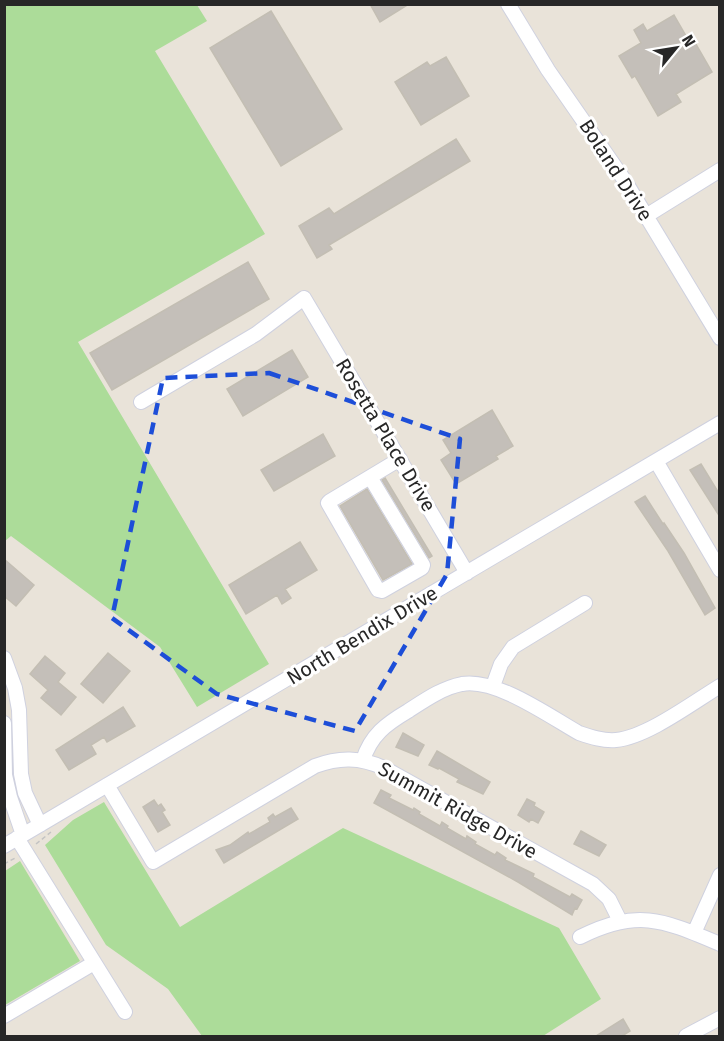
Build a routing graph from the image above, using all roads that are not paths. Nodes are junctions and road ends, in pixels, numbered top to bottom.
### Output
1 (509, 5) edge
2 (720, 170) edge
3 (646, 216) junction
4 (720, 338) edge
5 (141, 402) dead end
6 (720, 423) edge
7 (400, 459) junction
8 (656, 461) junction
9 (370, 477) junction
10 (720, 570) edge
11 (467, 573) junction
12 (585, 603) dead end
13 (4, 658) edge
14 (493, 686) junction
15 (720, 686) edge
16 (5, 729) edge
17 (20, 734) junction
18 (363, 760) junction
19 (107, 785) junction
20 (40, 825) junction
21 (20, 837) junction
22 (4, 846) edge
23 (720, 875) edge
24 (620, 921) junction
25 (694, 933) junction
26 (580, 937) dead end
27 (720, 944) edge
28 (94, 963) junction
29 (125, 1012) dead end
30 (4, 1016) edge
31 (720, 1017) edge
32 (686, 1036) edge

1 - 3 street, Boland Drive
2 - 3 street
3 - 4 street, Boland Drive
5 - 7 street, Rosetta Place Drive
6 - 8 street, North Bendix Drive
7 - 9 street
7 - 11 street, Rosetta Place Drive
8 - 10 street
8 - 11 street, North Bendix Drive
9 - 9 street
11 - 19 street, North Bendix Drive
12 - 14 street
13 - 17 street
14 - 15 street
14 - 18 street
16 - 17 street
16 - 21 street
17 - 20 street
18 - 19 street, Summit Ridge Drive
18 - 24 street, Summit Ridge Drive
19 - 20 street, North Bendix Drive
20 - 21 street, North Bendix Drive
21 - 22 street, North Bendix Drive
21 - 28 street
23 - 25 street
24 - 25 street
24 - 26 street
25 - 27 street
28 - 29 street
28 - 30 street
31 - 32 street

